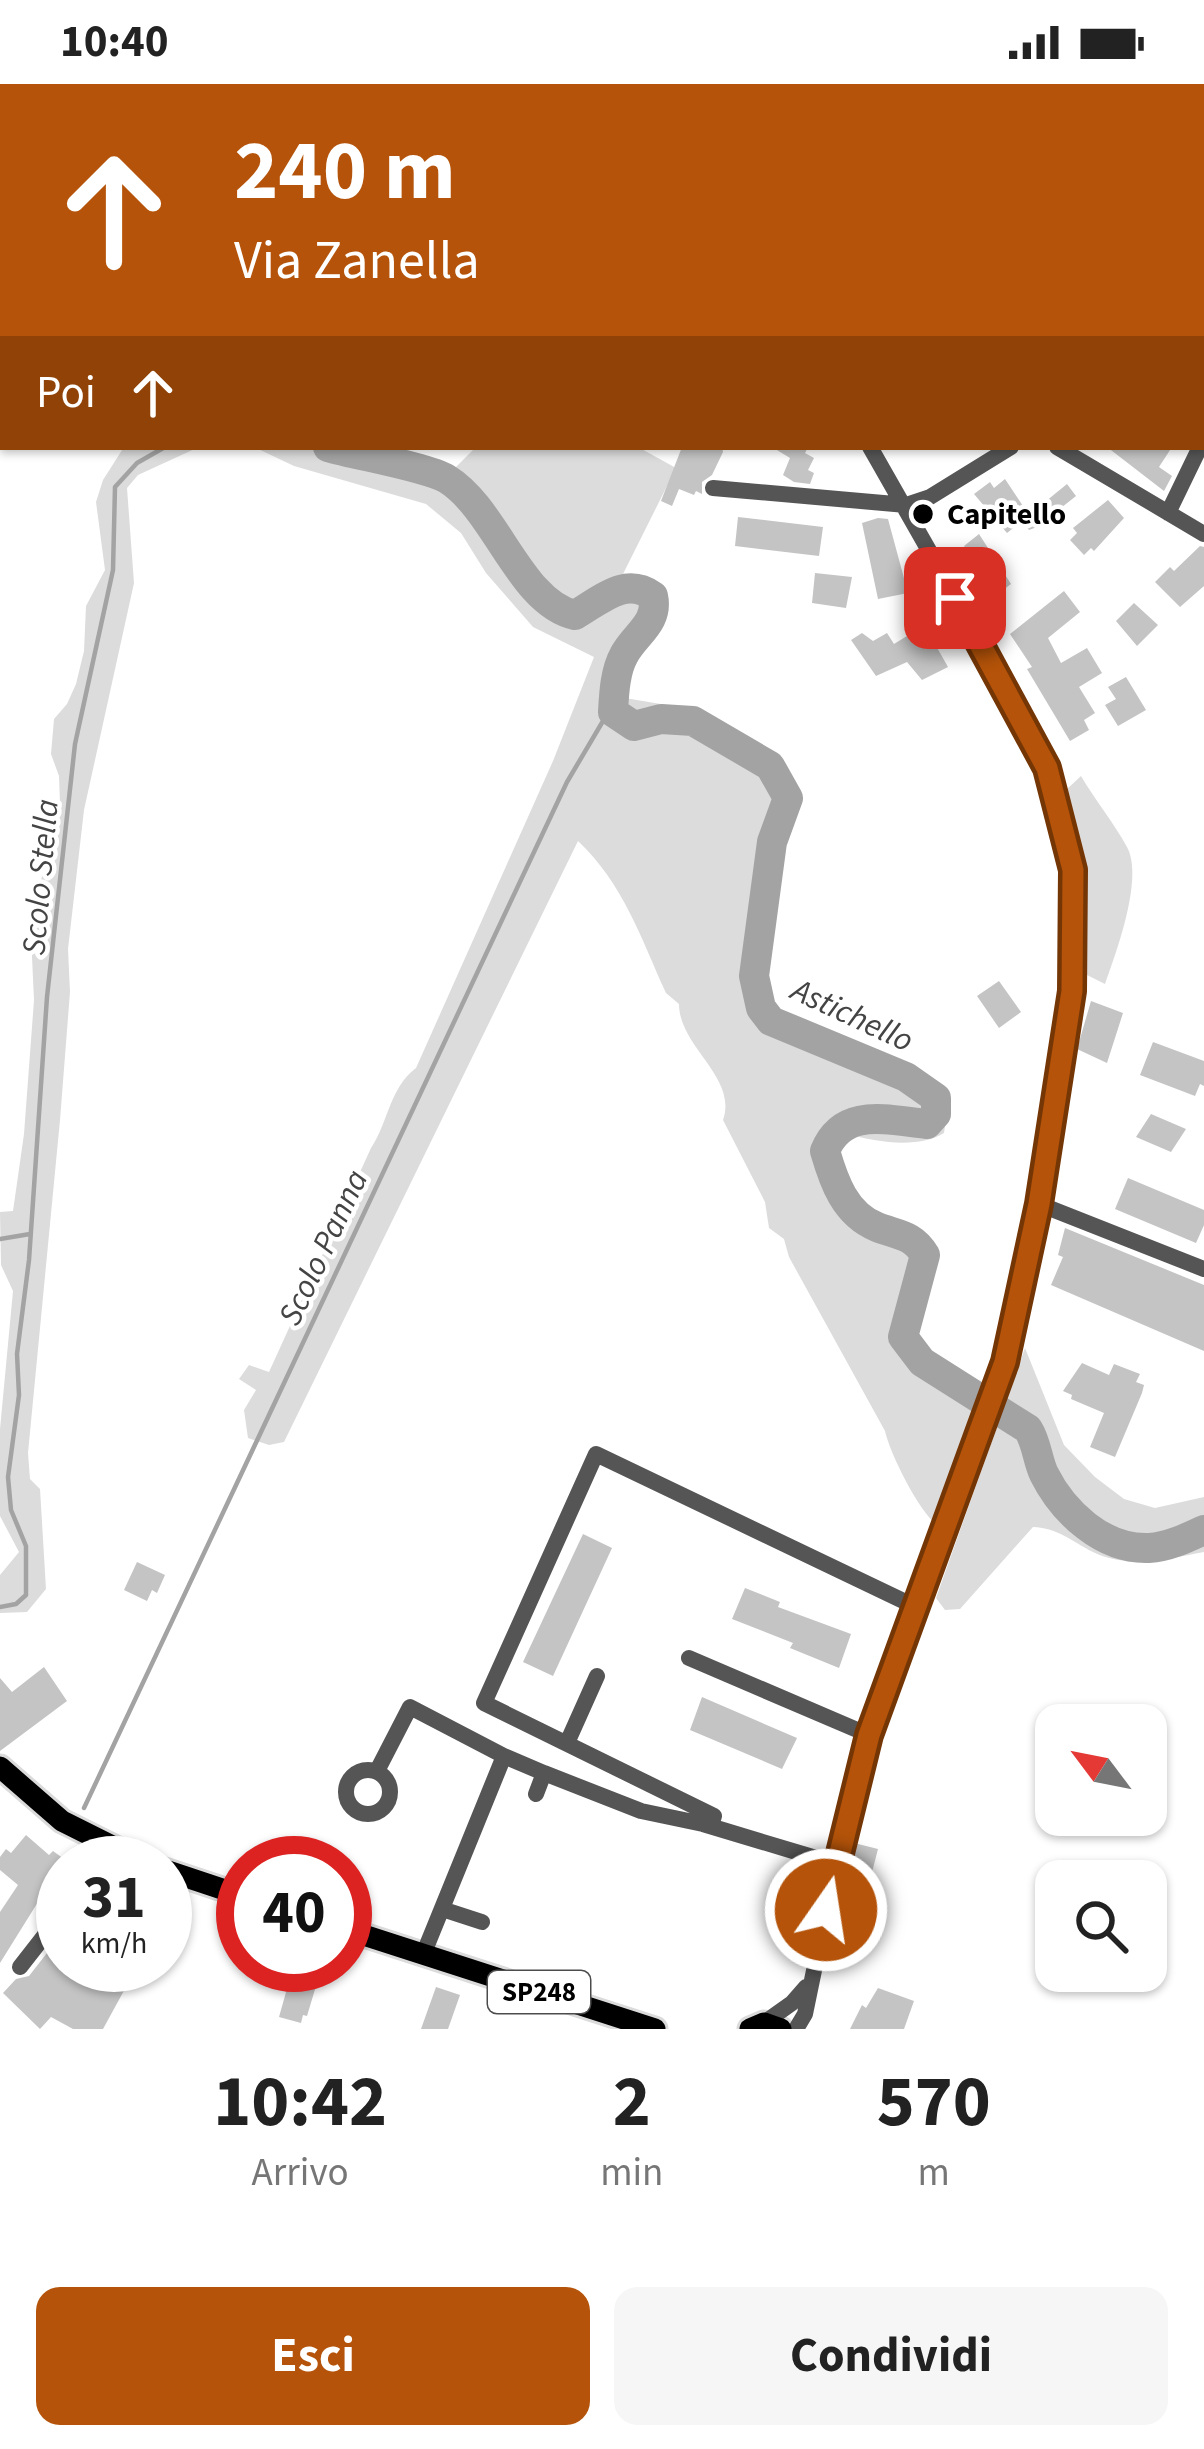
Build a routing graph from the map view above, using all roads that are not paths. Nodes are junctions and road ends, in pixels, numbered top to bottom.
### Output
1 (872, 450) edge
2 (1007, 450) edge
3 (1062, 450) edge
4 (1198, 450) edge
5 (713, 488) dead end
6 (906, 505) junction
7 (1168, 513) junction
8 (1204, 533) edge
9 (1039, 1204) junction
10 (1204, 1269) edge
11 (916, 1607) junction
12 (688, 1658) dead end
13 (597, 1676) dead end
14 (869, 1735) junction
15 (567, 1743) junction
16 (504, 1756) junction
17 (0, 1767) edge
18 (377, 1772) dead end
19 (544, 1773) junction
20 (536, 1794) dead end
21 (711, 1826) junction
22 (81, 1836) edge
23 (836, 1864) junction
24 (442, 1909) junction
25 (482, 1922) dead end
26 (372, 1938) edge
27 (36, 1947) edge
28 (424, 1954) junction
29 (20, 1967) dead end
30 (809, 1981) junction
31 (765, 2027) edge
32 (655, 2029) edge
33 (796, 2029) edge

1 - 6 street
2 - 6 street
3 - 7 street
4 - 7 street
5 - 6 street
6 - 9 street
7 - 8 street
9 - 10 street
9 - 11 street
11 - 14 street
11 - 15 street
12 - 14 street
13 - 15 street
14 - 23 street
15 - 21 street
16 - 18 street
16 - 19 street
16 - 24 street
17 - 22 main road
19 - 20 street
19 - 21 street
21 - 23 street
23 - 30 street
24 - 25 street
24 - 28 street
26 - 28 main road, SP248
27 - 29 street
28 - 32 main road, SP248
30 - 31 street
30 - 33 street

